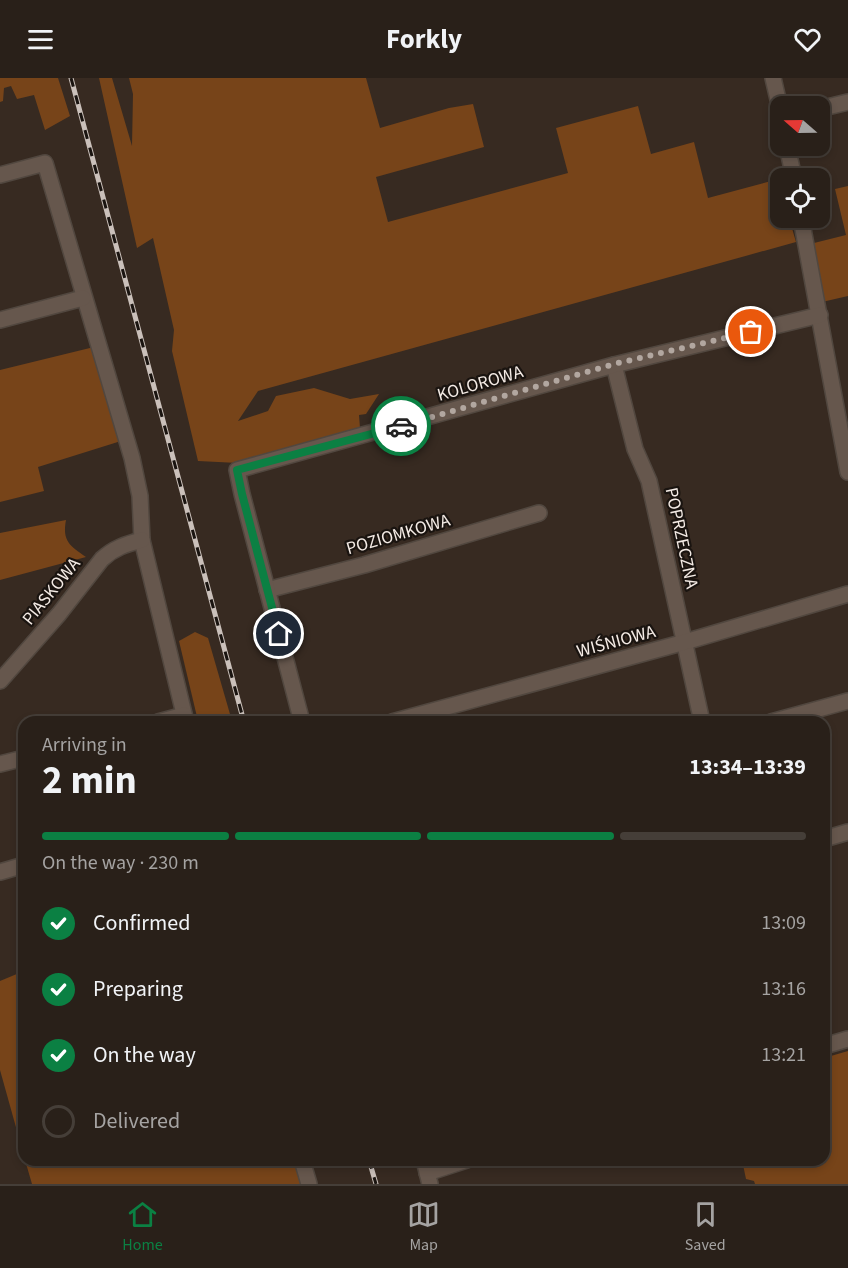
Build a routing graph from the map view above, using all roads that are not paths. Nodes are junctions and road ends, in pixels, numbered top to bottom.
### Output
1 (773, 78) edge
2 (777, 96) edge
3 (848, 102) edge
4 (830, 106) edge
5 (0, 175) edge
6 (803, 228) edge
7 (83, 298) junction
8 (820, 315) junction
9 (0, 320) edge
10 (614, 364) junction
11 (848, 472) edge
12 (539, 513) dead end
13 (142, 540) junction
14 (267, 590) junction
15 (848, 594) edge
16 (686, 642) junction
17 (0, 681) edge
18 (848, 701) edge
19 (185, 716) edge
20 (300, 716) edge
21 (414, 716) edge
22 (701, 716) edge
23 (793, 716) edge
24 (18, 760) edge
25 (0, 764) edge
26 (848, 832) edge
27 (830, 837) edge
28 (18, 867) edge
29 (0, 872) edge
30 (848, 1040) edge
31 (830, 1044) edge
32 (304, 1166) edge
33 (447, 1166) edge
34 (427, 1172) edge
35 (309, 1184) edge

1 - 2 street
3 - 4 street
5 - 7 street
6 - 8 street
7 - 9 street
7 - 13 street
8 - 10 street, KOLOROWA
8 - 11 street
10 - 14 street, KOLOROWA
10 - 16 street, POPRZECZNA
12 - 14 street, POZIOMKOWA
13 - 17 street, PIASKOWA
13 - 19 street
14 - 20 street
15 - 16 street, WIŚNIOWA
16 - 21 street, WIŚNIOWA
16 - 22 street, POPRZECZNA
18 - 23 street
24 - 25 street
26 - 27 street
28 - 29 street
30 - 31 street
32 - 35 street
33 - 34 street

